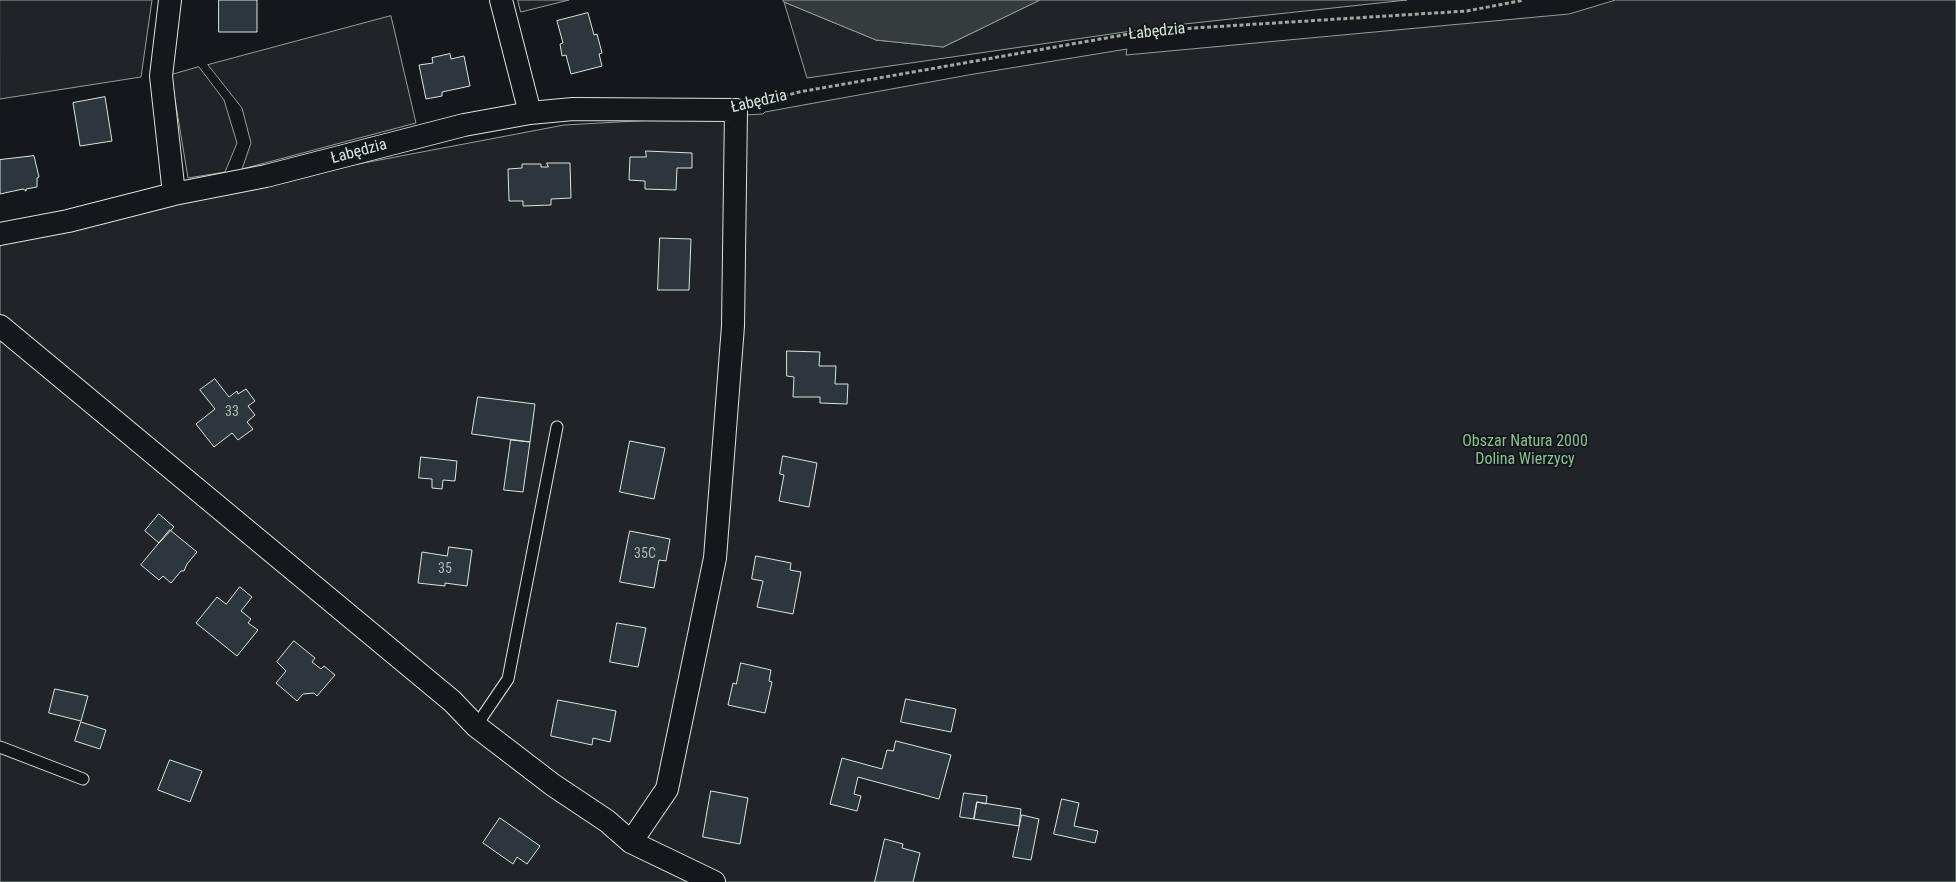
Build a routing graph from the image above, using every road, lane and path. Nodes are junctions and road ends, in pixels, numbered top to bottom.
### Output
1 (170, 0) edge
2 (501, 0) edge
3 (1524, 0) edge
4 (736, 110) junction
5 (530, 113) junction
6 (174, 194) junction
7 (0, 234) edge
8 (0, 326) edge
9 (558, 427) dead end
10 (476, 726) junction
11 (0, 747) edge
12 (83, 779) dead end
13 (631, 842) junction
14 (714, 882) edge

1 - 6 street
2 - 5 street
3 - 4 path, Łabędzia
4 - 5 street, Łabędzia
4 - 13 street
5 - 6 street, Łabędzia
6 - 7 street, Łabędzia
8 - 10 street
9 - 10 lane
10 - 13 street
11 - 12 lane
13 - 14 street

